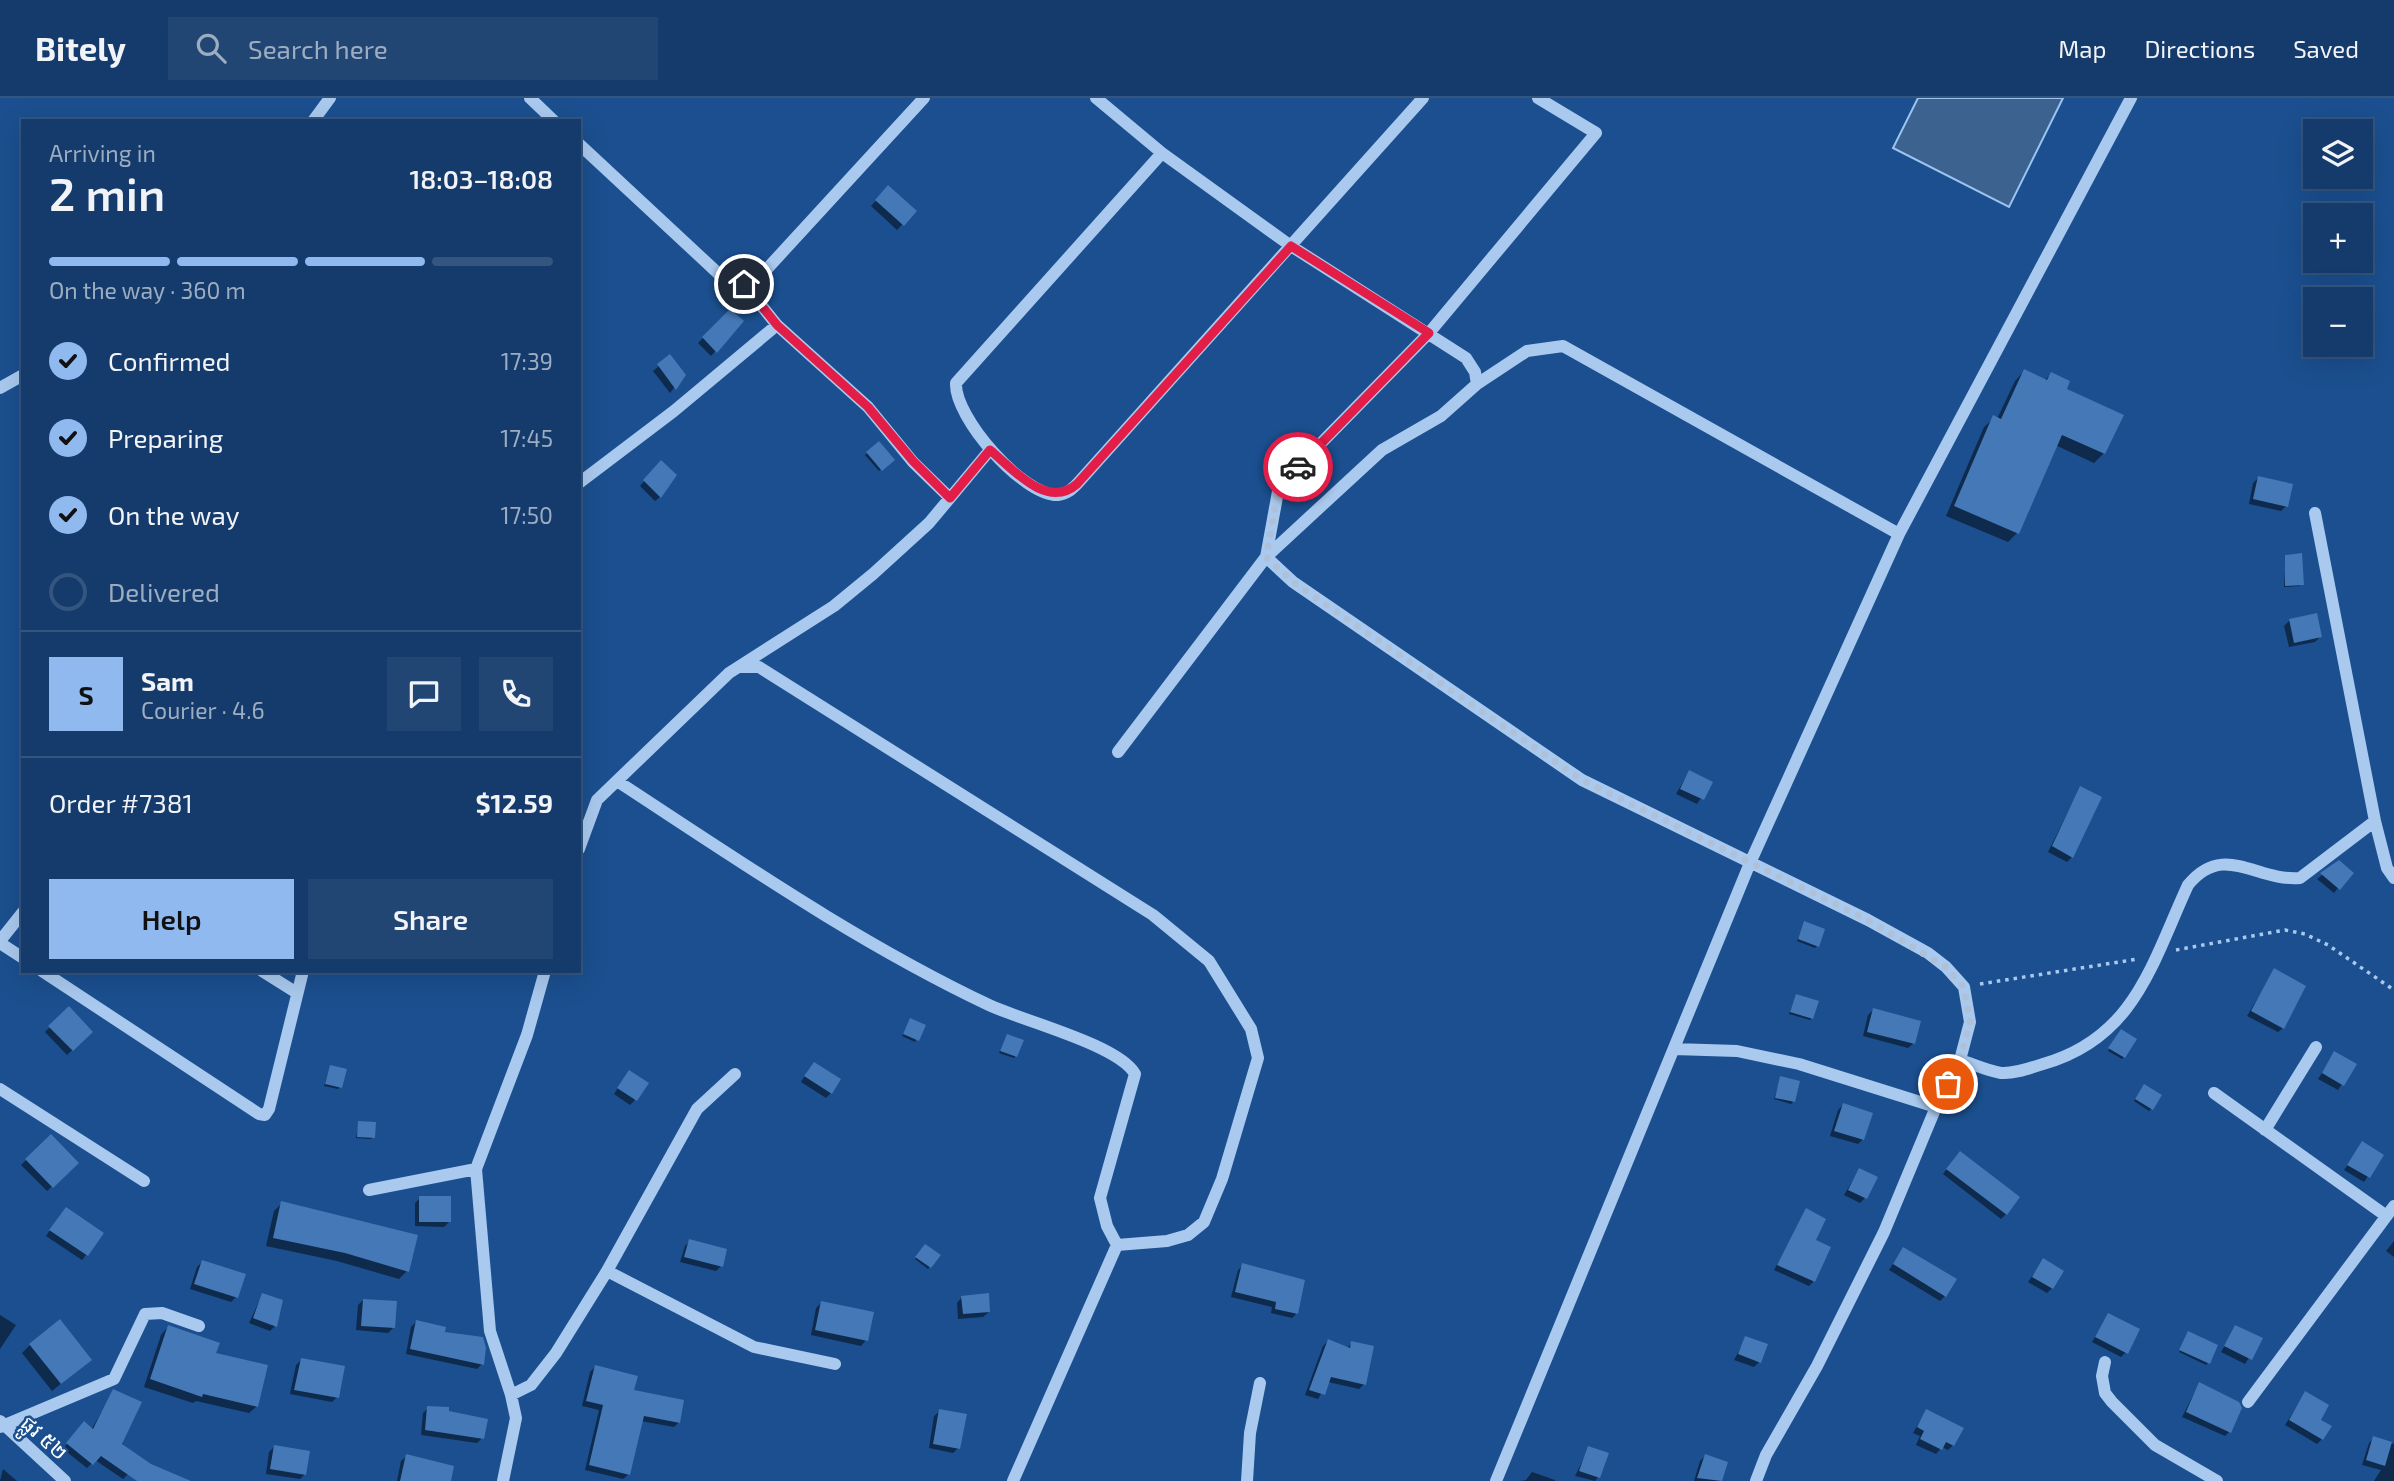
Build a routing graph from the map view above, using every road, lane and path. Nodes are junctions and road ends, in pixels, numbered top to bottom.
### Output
1 (330, 98) edge
2 (530, 98) edge
3 (924, 98) edge
4 (1096, 98) edge
5 (1423, 98) edge
6 (1538, 98) edge
7 (2131, 98) edge
8 (314, 119) edge
9 (552, 119) edge
10 (581, 146) edge
11 (1162, 153) junction
12 (1291, 246) junction
13 (744, 284) junction
14 (777, 325) junction
15 (1429, 333) junction
16 (21, 376) edge
17 (1477, 384) junction
18 (0, 388) edge
19 (990, 450) junction
20 (581, 481) edge
21 (950, 498) junction
22 (2315, 513) dead end
23 (1899, 534) junction
24 (1266, 557) junction
25 (743, 667) junction
26 (1118, 752) dead end
27 (617, 781) junction
28 (2375, 821) junction
29 (581, 844) edge
30 (1751, 863) junction
31 (2394, 878) edge
32 (21, 915) edge
33 (0, 942) edge
34 (2156, 954) junction
35 (21, 957) edge
36 (45, 973) edge
37 (265, 973) edge
38 (302, 973) edge
39 (544, 973) edge
40 (1964, 988) junction
41 (2394, 990) edge
42 (297, 993) junction
43 (2316, 1047) dead end
44 (1674, 1049) junction
45 (1960, 1060) junction
46 (735, 1074) dead end
47 (0, 1089) edge
48 (2214, 1093) dead end
49 (1936, 1107) junction
50 (2265, 1130) junction
51 (476, 1169) junction
52 (144, 1181) dead end
53 (369, 1190) dead end
54 (2389, 1210) edge
55 (1117, 1245) junction
56 (607, 1271) junction
57 (199, 1326) dead end
58 (2105, 1362) dead end
59 (835, 1364) dead end
60 (1260, 1383) dead end
61 (511, 1395) junction
62 (2248, 1402) dead end
63 (1, 1425) edge
64 (65, 1481) edge
65 (503, 1481) edge
66 (1013, 1481) edge
67 (1247, 1481) edge
68 (1496, 1481) edge
69 (1756, 1481) edge
70 (2217, 1481) edge

1 - 8 street
2 - 9 street
3 - 13 street
4 - 11 street
5 - 12 street
6 - 15 street
7 - 23 street
10 - 13 street
11 - 12 street
11 - 19 street
12 - 15 street
12 - 19 street
13 - 14 street
14 - 20 street
14 - 21 street
15 - 17 street
15 - 24 street
16 - 18 street
17 - 23 street
17 - 24 street
19 - 21 street
21 - 25 street
22 - 28 street
23 - 30 street
24 - 26 street
24 - 30 street
25 - 27 street
25 - 55 street
27 - 29 street
27 - 55 street
28 - 31 street
28 - 34 street
30 - 40 street
30 - 44 street
32 - 33 street
33 - 35 street
34 - 40 path
34 - 41 path
34 - 45 street
36 - 42 street
37 - 42 street
38 - 42 street
39 - 51 street
40 - 45 street
43 - 50 street
44 - 49 street
44 - 68 street
45 - 49 street
46 - 56 street
47 - 52 street
48 - 50 street
49 - 69 street
50 - 54 street
51 - 53 street
51 - 61 street
54 - 62 street
55 - 66 street
56 - 59 street
56 - 61 street
57 - 63 street
58 - 70 street
60 - 67 street
61 - 65 street
63 - 64 street, ផ្លូវ ៥២

